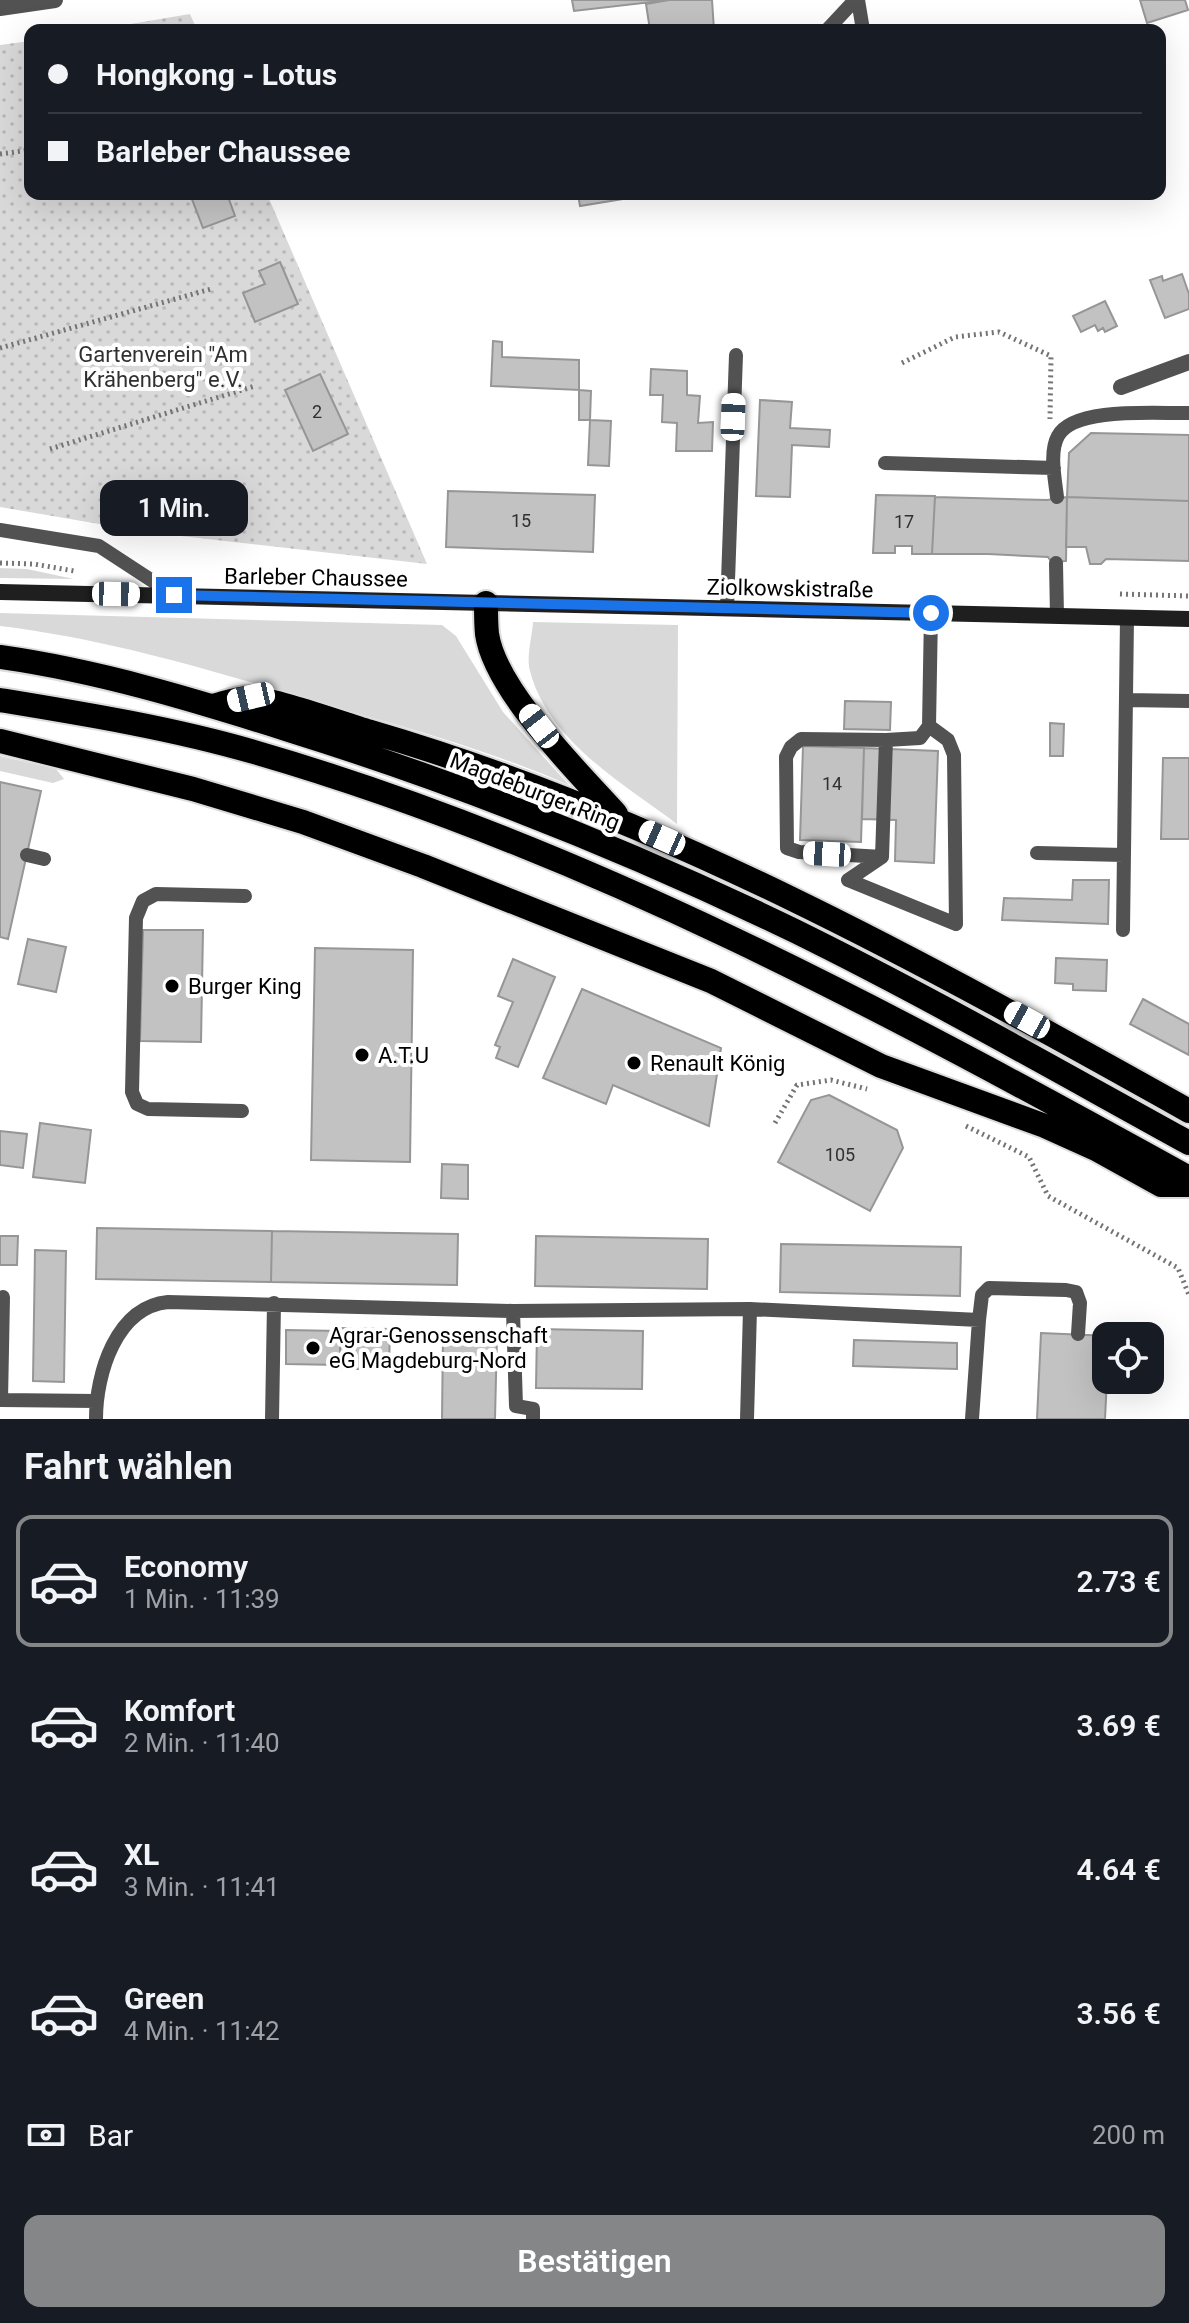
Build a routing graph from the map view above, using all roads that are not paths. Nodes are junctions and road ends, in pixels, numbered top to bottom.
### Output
1 (55, 0) edge
2 (856, 0) edge
3 (0, 8) edge
4 (833, 24) edge
5 (862, 24) edge
6 (736, 355) dead end
7 (1189, 362) edge
8 (1121, 387) dead end
9 (1189, 413) edge
10 (885, 463) dead end
11 (1054, 468) junction
12 (1057, 497) dead end
13 (0, 530) edge
14 (1056, 563) dead end
15 (0, 592) edge
16 (174, 595) junction
17 (486, 603) junction
18 (727, 609) junction
19 (931, 613) junction
20 (1057, 616) junction
21 (1127, 618) junction
22 (1189, 619) edge
23 (0, 657) edge
24 (0, 700) edge
25 (1126, 700) junction
26 (1189, 701) edge
27 (211, 707) junction
28 (929, 726) junction
29 (886, 740) junction
30 (0, 741) edge
31 (620, 819) junction
32 (1037, 853) dead end
33 (27, 855) dead end
34 (1124, 855) junction
35 (882, 857) junction
36 (44, 859) dead end
37 (245, 896) dead end
38 (1123, 930) dead end
39 (242, 1111) dead end
40 (1189, 1111) edge
41 (1189, 1143) edge
42 (1189, 1178) edge
43 (1189, 1185) edge
44 (3, 1297) dead end
45 (274, 1303) junction
46 (750, 1309) junction
47 (513, 1311) junction
48 (979, 1320) junction
49 (1078, 1334) dead end
50 (96, 1401) junction
51 (96, 1419) edge
52 (272, 1419) edge
53 (533, 1419) edge
54 (747, 1419) edge
55 (972, 1419) edge

1 - 3 street
2 - 4 lane
2 - 5 lane
6 - 18 lane
7 - 8 street
9 - 11 lane
10 - 11 lane
11 - 12 lane
13 - 16 lane
14 - 20 lane
15 - 16 street, Barleber Chaussee
16 - 17 street, Barleber Chaussee
17 - 18 street, Ziolkowskistraße
17 - 31 highway
18 - 19 street, Ziolkowskistraße
19 - 20 street, Ziolkowskistraße
19 - 28 lane
20 - 21 street, Ziolkowskistraße
21 - 22 street, Ziolkowskistraße
21 - 25 lane
23 - 27 highway, Magdeburger Ring
24 - 42 highway
25 - 26 lane
25 - 34 lane
27 - 31 highway
27 - 41 highway, Magdeburger Ring
28 - 29 lane
28 - 35 lane
29 - 35 lane
29 - 35 lane
30 - 43 highway
31 - 40 highway
32 - 34 lane
33 - 36 lane
34 - 38 lane
37 - 39 lane
44 - 50 lane
45 - 47 lane
45 - 50 lane
45 - 52 lane
46 - 47 lane
46 - 48 lane
46 - 54 lane
47 - 53 lane
48 - 49 lane
48 - 55 lane
50 - 51 lane

